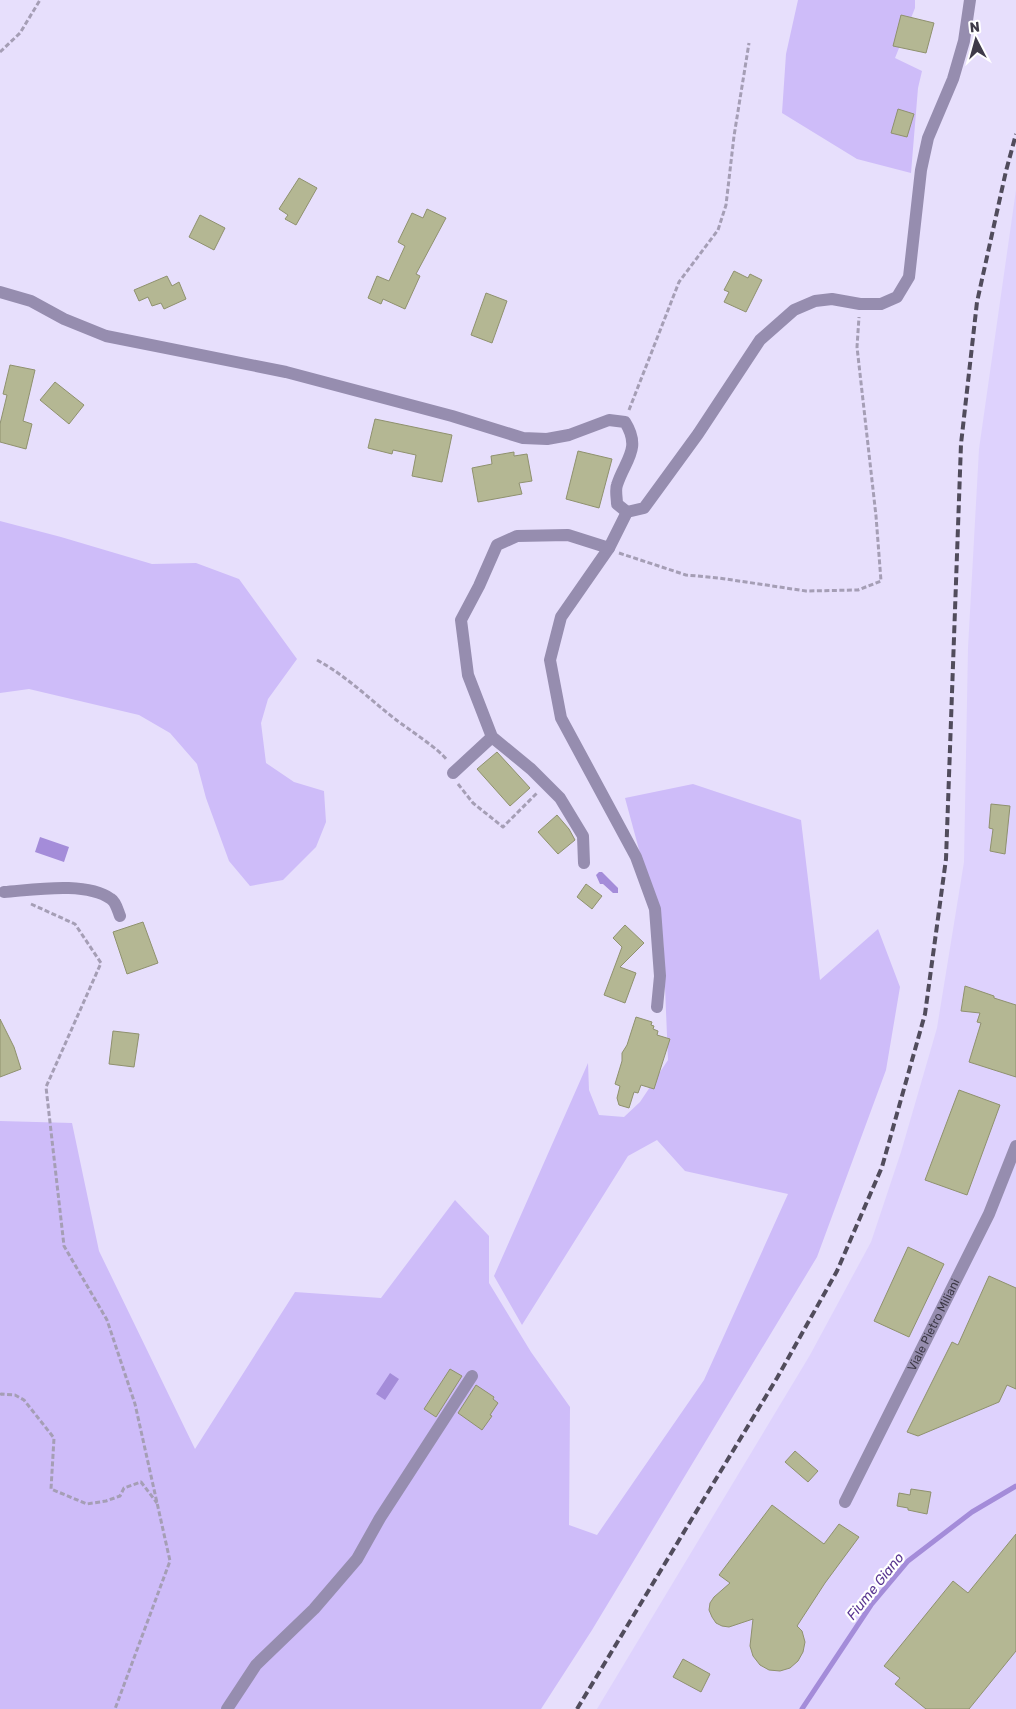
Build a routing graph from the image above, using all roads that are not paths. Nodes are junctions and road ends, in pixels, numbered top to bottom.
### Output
1 (970, 0) edge
2 (0, 292) edge
3 (627, 512) junction
4 (609, 548) junction
5 (492, 737) junction
6 (453, 773) road end
7 (584, 863) dead end
8 (4, 892) dead end
9 (120, 916) dead end
10 (656, 1008) dead end
11 (1016, 1146) edge
12 (472, 1376) dead end
13 (845, 1502) dead end
14 (227, 1709) edge

1 - 3 street
2 - 3 street
3 - 4 street
4 - 5 street
4 - 10 street
5 - 6 street
5 - 7 street
8 - 9 street
11 - 13 street, Viale Pietro Miliani
12 - 14 street

